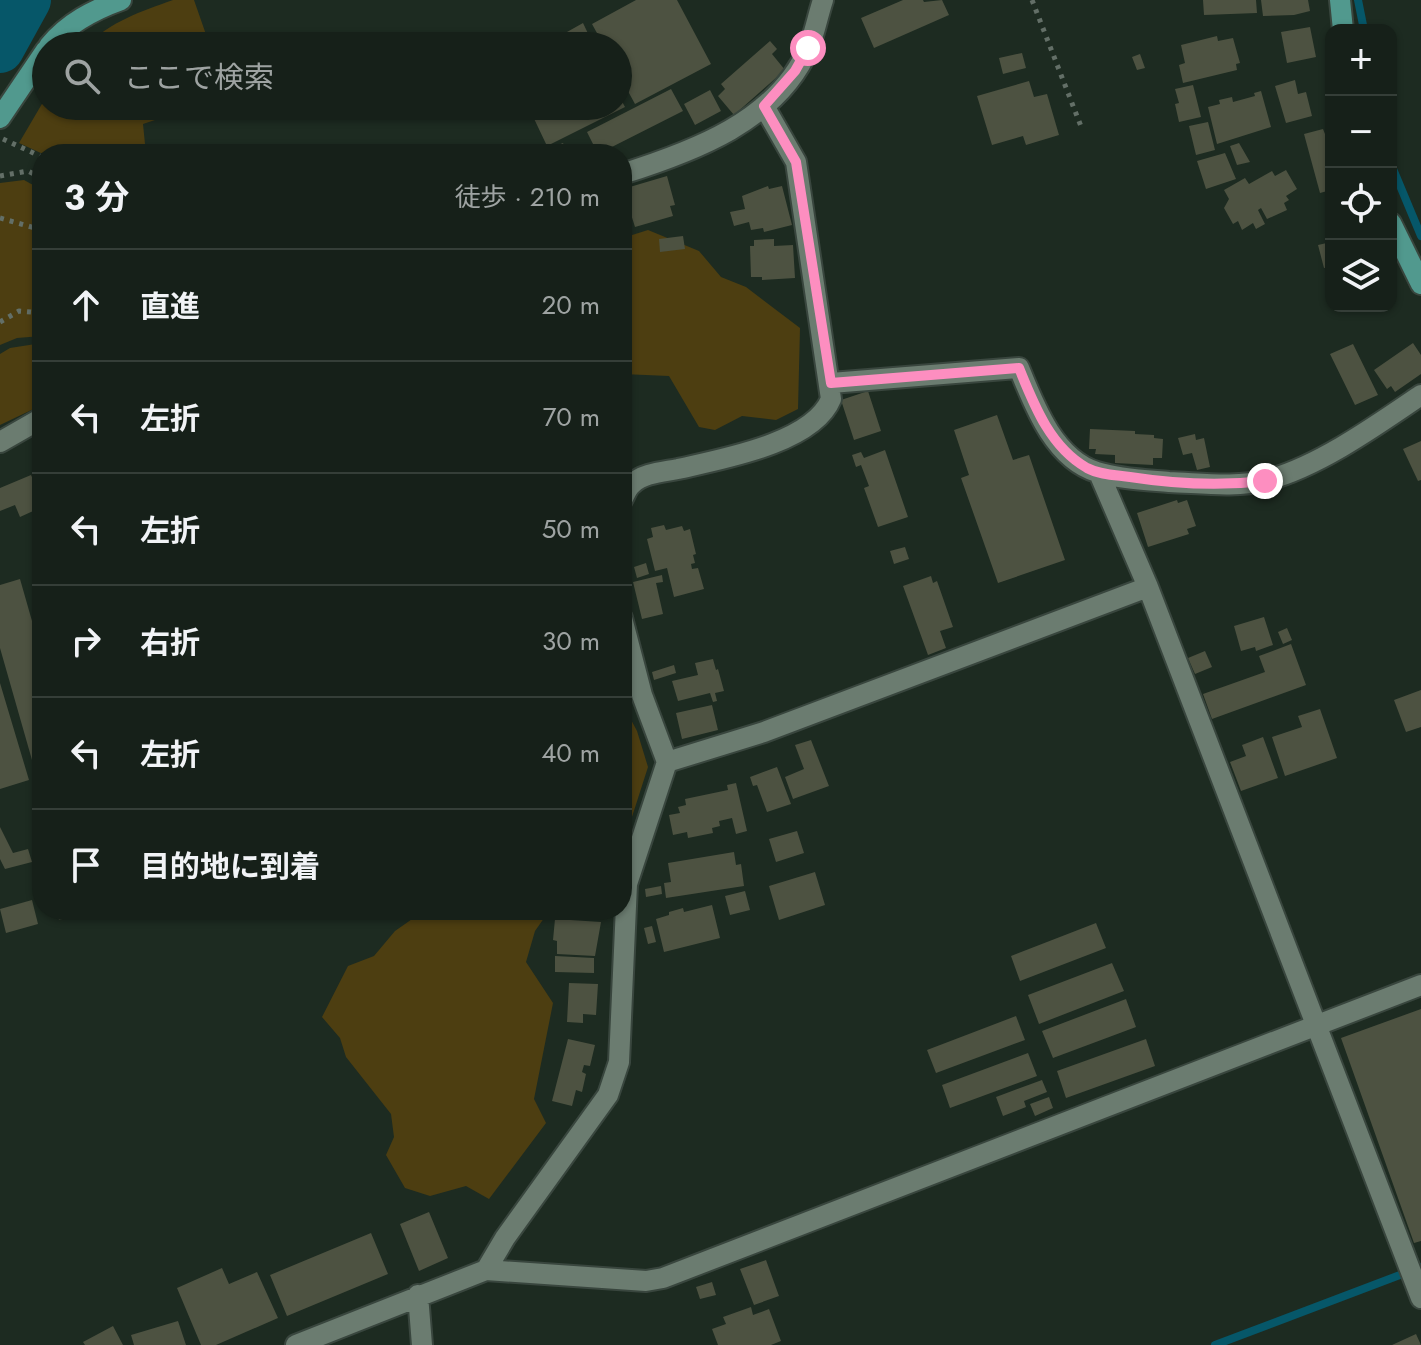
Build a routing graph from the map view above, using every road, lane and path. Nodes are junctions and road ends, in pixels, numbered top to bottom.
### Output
1 (823, 0) edge
2 (1032, 0) edge
3 (1340, 0) edge
4 (113, 1) edge
5 (1342, 24) edge
6 (60, 32) edge
7 (32, 70) edge
8 (764, 106) junction
9 (1, 114) edge
10 (1082, 129) dead end
11 (0, 138) edge
12 (32, 152) edge
13 (632, 171) edge
14 (32, 173) edge
15 (0, 176) edge
16 (0, 218) edge
17 (32, 227) edge
18 (1397, 235) edge
19 (1421, 284) edge
20 (32, 312) edge
21 (0, 322) edge
22 (831, 383) junction
23 (1421, 395) edge
24 (32, 424) edge
25 (0, 442) edge
26 (1099, 473) junction
27 (632, 484) edge
28 (1148, 587) junction
29 (632, 656) edge
30 (667, 762) junction
31 (632, 869) edge
32 (625, 920) edge
33 (1421, 985) edge
34 (1315, 1025) junction
35 (486, 1270) junction
36 (418, 1295) junction
37 (1421, 1298) edge
38 (296, 1345) edge
39 (422, 1345) edge

1 - 8 street
2 - 10 path
3 - 5 main road
4 - 6 main road
7 - 9 main road
8 - 13 street
8 - 22 street
11 - 12 path
14 - 15 path
16 - 17 path
18 - 19 main road
20 - 21 path
22 - 26 street
22 - 27 street
23 - 26 street
24 - 25 street
26 - 28 street
28 - 30 street
28 - 34 street
29 - 30 street
30 - 31 street
32 - 35 street
33 - 34 street
34 - 35 street
34 - 37 street
35 - 36 street
36 - 38 street
36 - 39 street

